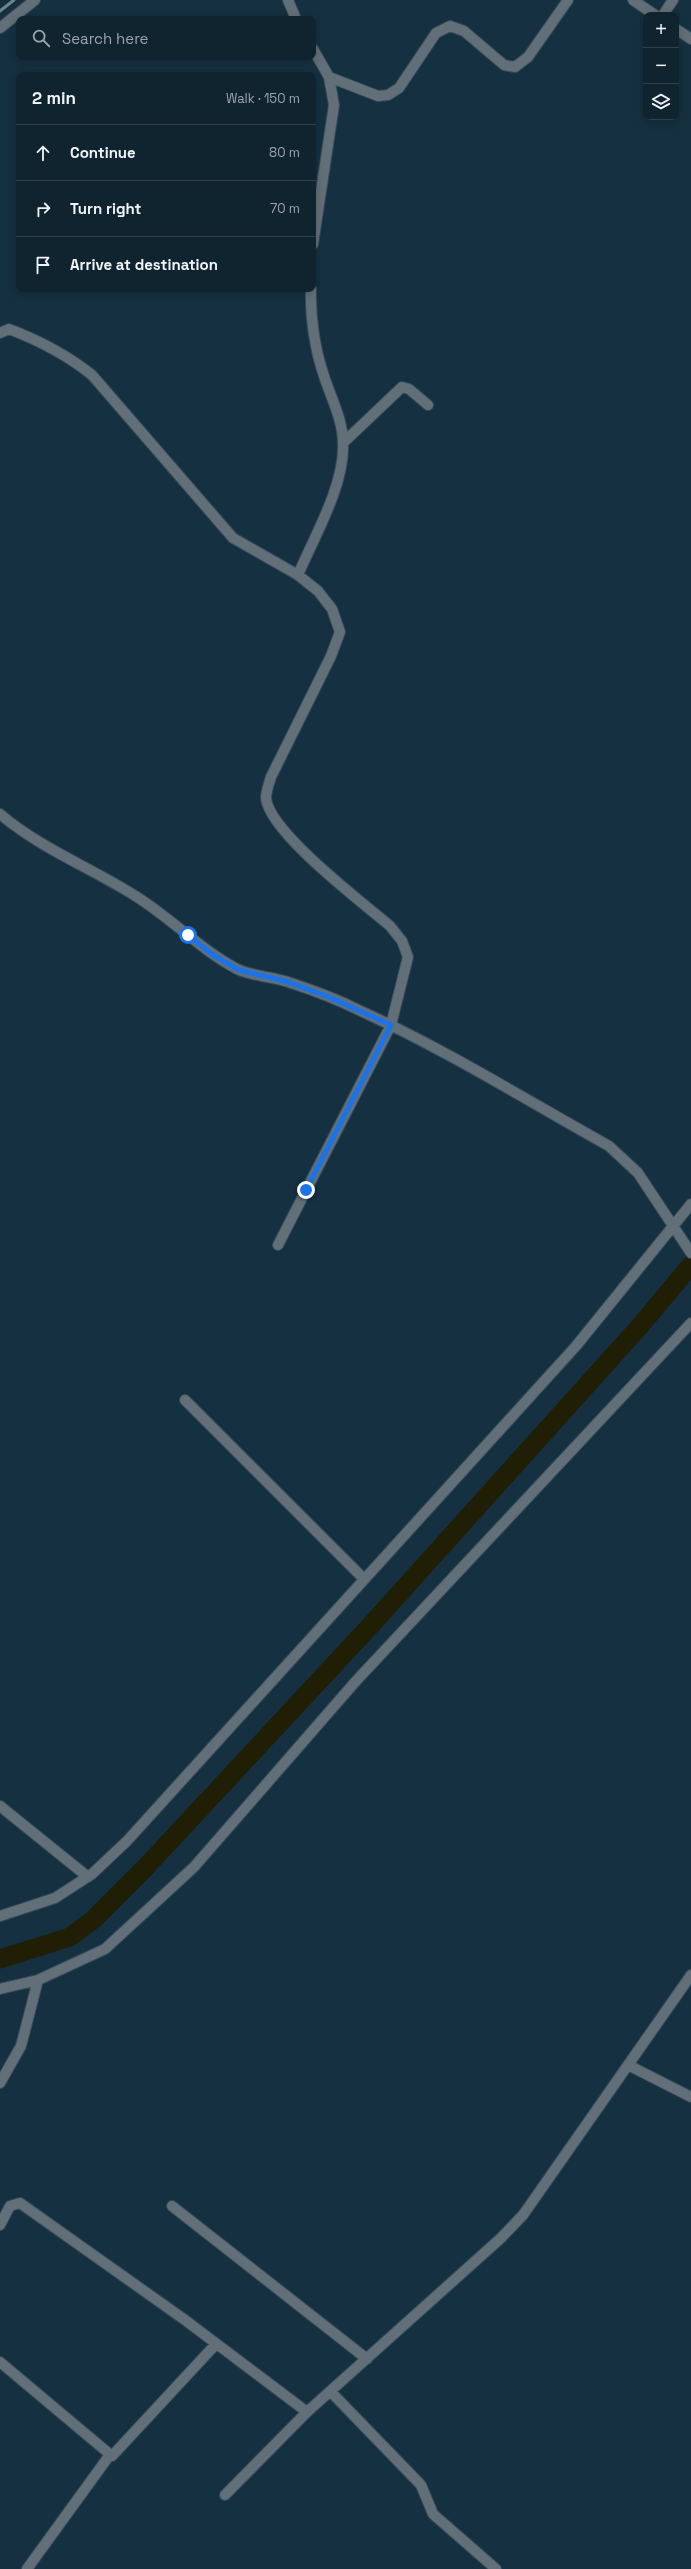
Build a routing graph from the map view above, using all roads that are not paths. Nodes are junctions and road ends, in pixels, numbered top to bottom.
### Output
1 (35, 0) edge
2 (288, 0) edge
3 (568, 0) edge
4 (633, 0) edge
5 (673, 0) edge
6 (651, 12) edge
7 (665, 12) edge
8 (295, 16) edge
9 (0, 28) edge
10 (679, 31) edge
11 (691, 39) edge
12 (316, 54) edge
13 (329, 78) junction
14 (316, 224) edge
15 (311, 292) edge
16 (0, 333) edge
17 (428, 405) dead end
18 (344, 443) junction
19 (298, 575) junction
20 (0, 814) edge
21 (391, 1025) junction
22 (691, 1204) edge
23 (672, 1227) junction
24 (278, 1245) dead end
25 (691, 1253) edge
26 (691, 1323) edge
27 (185, 1400) dead end
28 (363, 1578) junction
29 (0, 1806) edge
30 (88, 1877) junction
31 (0, 1916) edge
32 (691, 1975) edge
33 (38, 1980) junction
34 (0, 1990) edge
35 (628, 2065) junction
36 (0, 2083) edge
37 (691, 2097) edge
38 (172, 2206) dead end
39 (0, 2225) edge
40 (216, 2344) junction
41 (367, 2359) junction
42 (0, 2362) edge
43 (331, 2392) junction
44 (307, 2412) junction
45 (109, 2456) junction
46 (225, 2494) dead end
47 (27, 2569) edge
48 (496, 2569) edge

1 - 9 street
2 - 8 street
3 - 13 street
4 - 6 street
5 - 7 street
10 - 11 street
12 - 13 street
13 - 14 street
15 - 18 street
16 - 19 street
17 - 18 street
18 - 19 street
19 - 21 street
20 - 21 street
21 - 23 street
21 - 24 street
22 - 23 street
23 - 25 street
23 - 28 street
26 - 33 street
27 - 28 street
28 - 30 street
29 - 30 street
30 - 31 street
32 - 35 street
33 - 34 street
33 - 36 street
35 - 37 street
35 - 41 street
38 - 41 street
39 - 40 street
40 - 44 street
40 - 45 street
41 - 43 street
42 - 45 street
43 - 44 street
43 - 48 street
44 - 46 street
45 - 47 street

